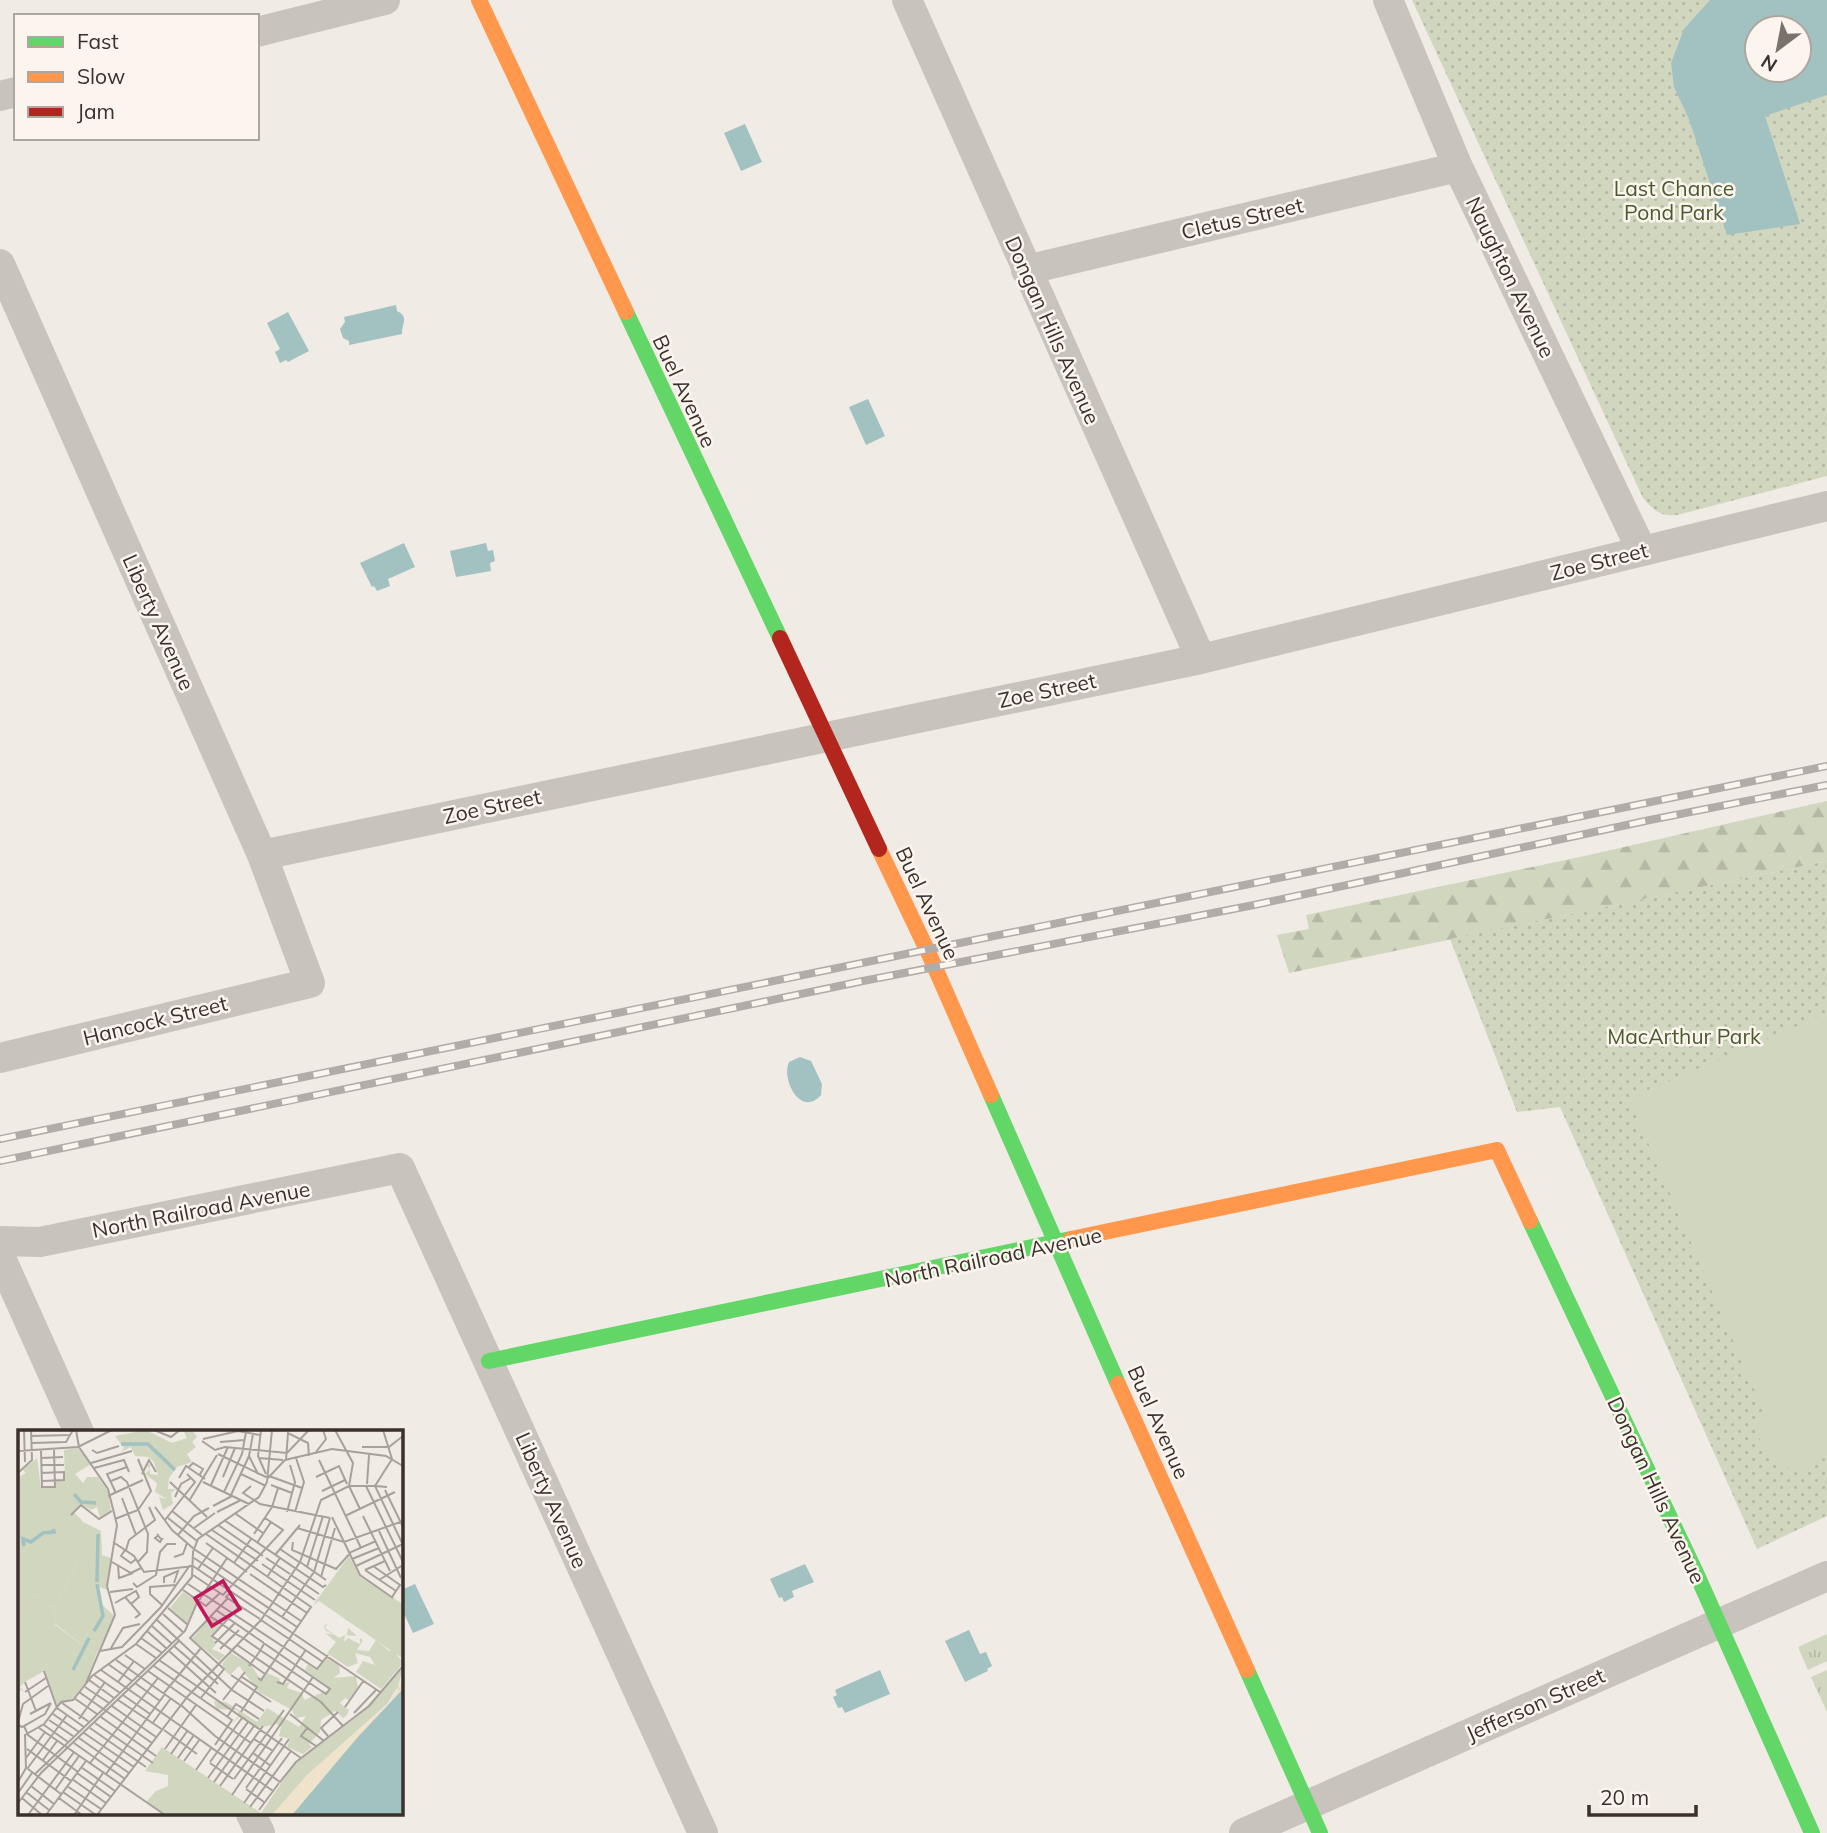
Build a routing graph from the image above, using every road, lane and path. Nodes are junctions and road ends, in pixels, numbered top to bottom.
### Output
1 (385, 0) edge
2 (479, 0) edge
3 (907, 0) edge
4 (1388, 0) edge
5 (259, 32) edge
6 (1458, 167) junction
7 (0, 264) edge
8 (1026, 270) junction
9 (1827, 506) edge
10 (1642, 551) junction
11 (1201, 659) junction
12 (825, 736) junction
13 (262, 855) junction
14 (310, 983) joint
15 (0, 1058) edge
16 (1497, 1150) joint
17 (401, 1168) joint
18 (0, 1241) edge
19 (1056, 1244) junction
20 (0, 1256) edge
21 (489, 1361) junction
22 (78, 1430) edge
23 (1827, 1576) edge
24 (1718, 1623) junction
25 (1307, 1805) junction
26 (251, 1815) edge
27 (260, 1833) edge
28 (703, 1833) edge
29 (1244, 1833) edge
30 (1320, 1833) edge
31 (1812, 1833) edge

1 - 5 street
2 - 12 street, Buel Avenue
3 - 8 street, Dongan Hills Avenue
4 - 6 street, Naughton Avenue
6 - 8 street, Cletus Street
6 - 10 street, Naughton Avenue
7 - 13 street, Liberty Avenue
8 - 11 street, Dongan Hills Avenue
9 - 10 street, Zoe Street
10 - 11 street, Zoe Street
11 - 12 street, Zoe Street
12 - 13 street, Zoe Street
12 - 19 street, Buel Avenue
13 - 14 street, Liberty Avenue
14 - 15 street, Hancock Street
16 - 19 street, North Railroad Avenue
16 - 24 street, Dongan Hills Avenue
17 - 18 street, North Railroad Avenue
17 - 21 street, Liberty Avenue
19 - 21 street, North Railroad Avenue
19 - 25 street, Buel Avenue
20 - 22 street
21 - 28 street, Liberty Avenue
23 - 24 street, Jefferson Street
24 - 25 street, Jefferson Street
24 - 31 street, Dongan Hills Avenue
25 - 29 street, Jefferson Street
25 - 30 street, Buel Avenue
26 - 27 street

